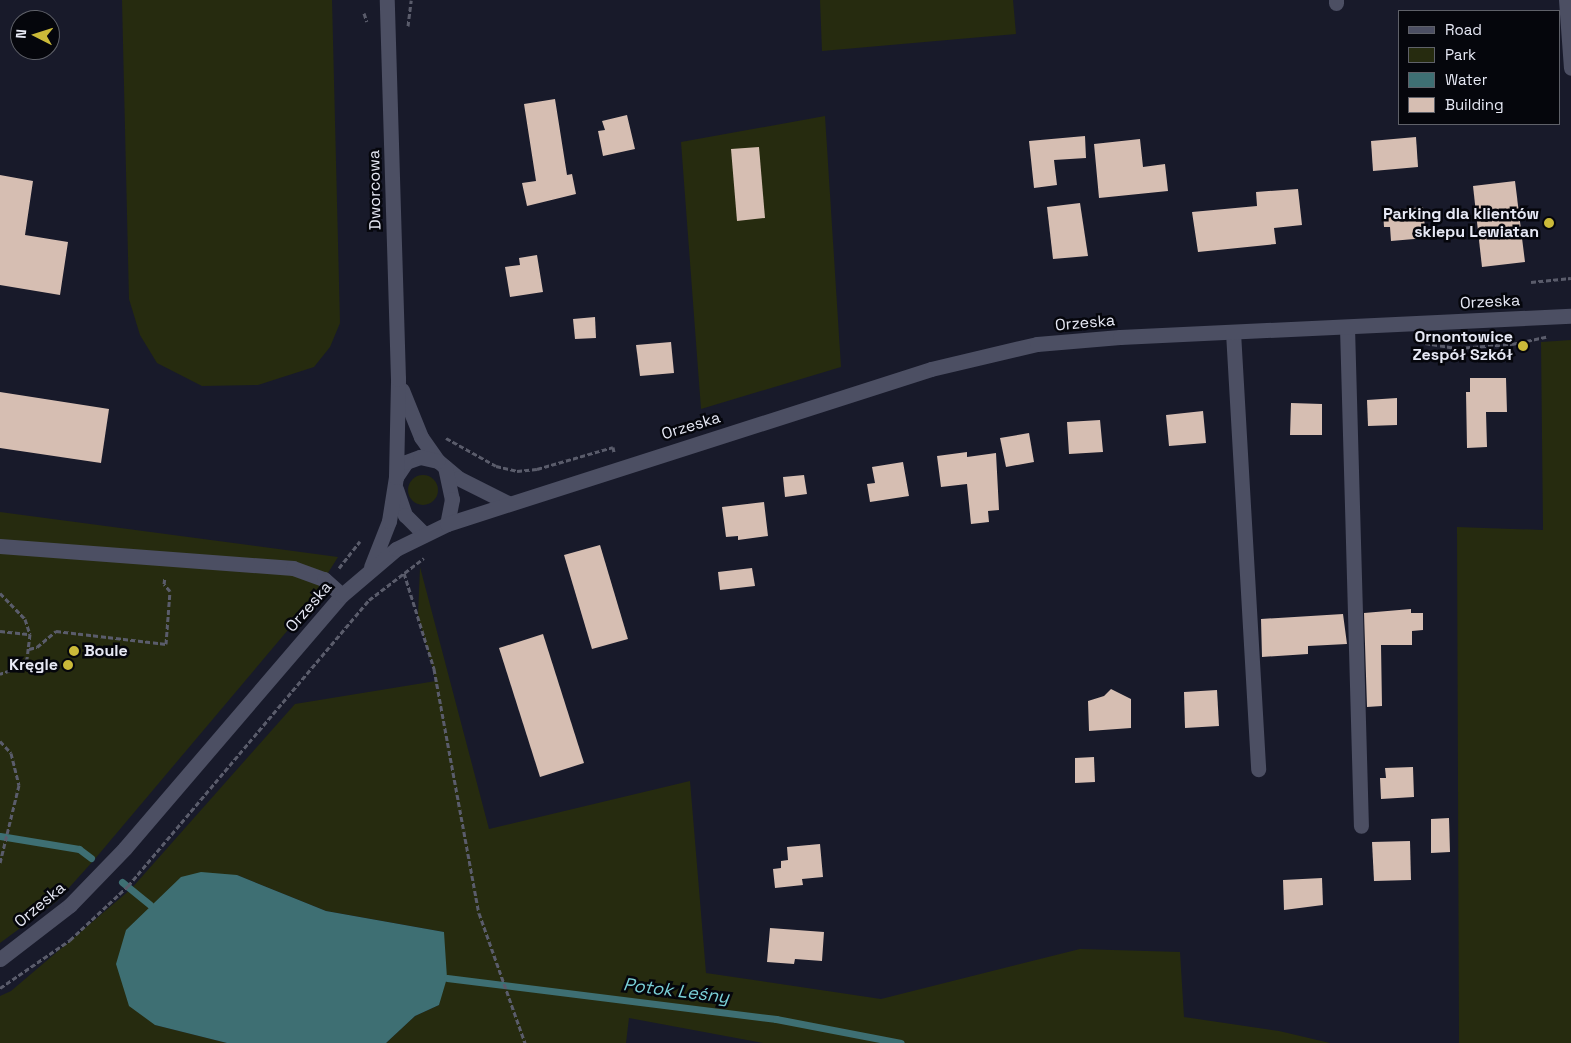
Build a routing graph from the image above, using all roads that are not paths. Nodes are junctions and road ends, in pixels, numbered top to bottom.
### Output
1 (387, 0) edge
2 (1566, 0) edge
3 (1571, 68) edge
4 (1571, 316) edge
5 (1348, 327) junction
6 (1233, 332) junction
7 (398, 379) junction
8 (442, 464) junction
9 (396, 483) junction
10 (508, 502) junction
11 (447, 524) junction
12 (424, 534) junction
13 (0, 546) edge
14 (371, 568) junction
15 (342, 596) junction
16 (1258, 769) dead end
17 (1361, 826) dead end
18 (0, 959) edge

1 - 7 street, Dworcowa
2 - 3 street
4 - 5 street, Orzeska
5 - 6 street, Orzeska
5 - 17 street
6 - 10 street, Orzeska
6 - 16 street
7 - 8 street, Dworcowa
7 - 9 street, Dworcowa
8 - 9 street
8 - 10 street, Dworcowa
8 - 11 street
9 - 12 street
9 - 14 street, Dworcowa
10 - 11 street, Orzeska
11 - 12 street, Orzeska
12 - 14 street, Orzeska
13 - 15 street
14 - 15 street, Orzeska
15 - 18 street, Orzeska

